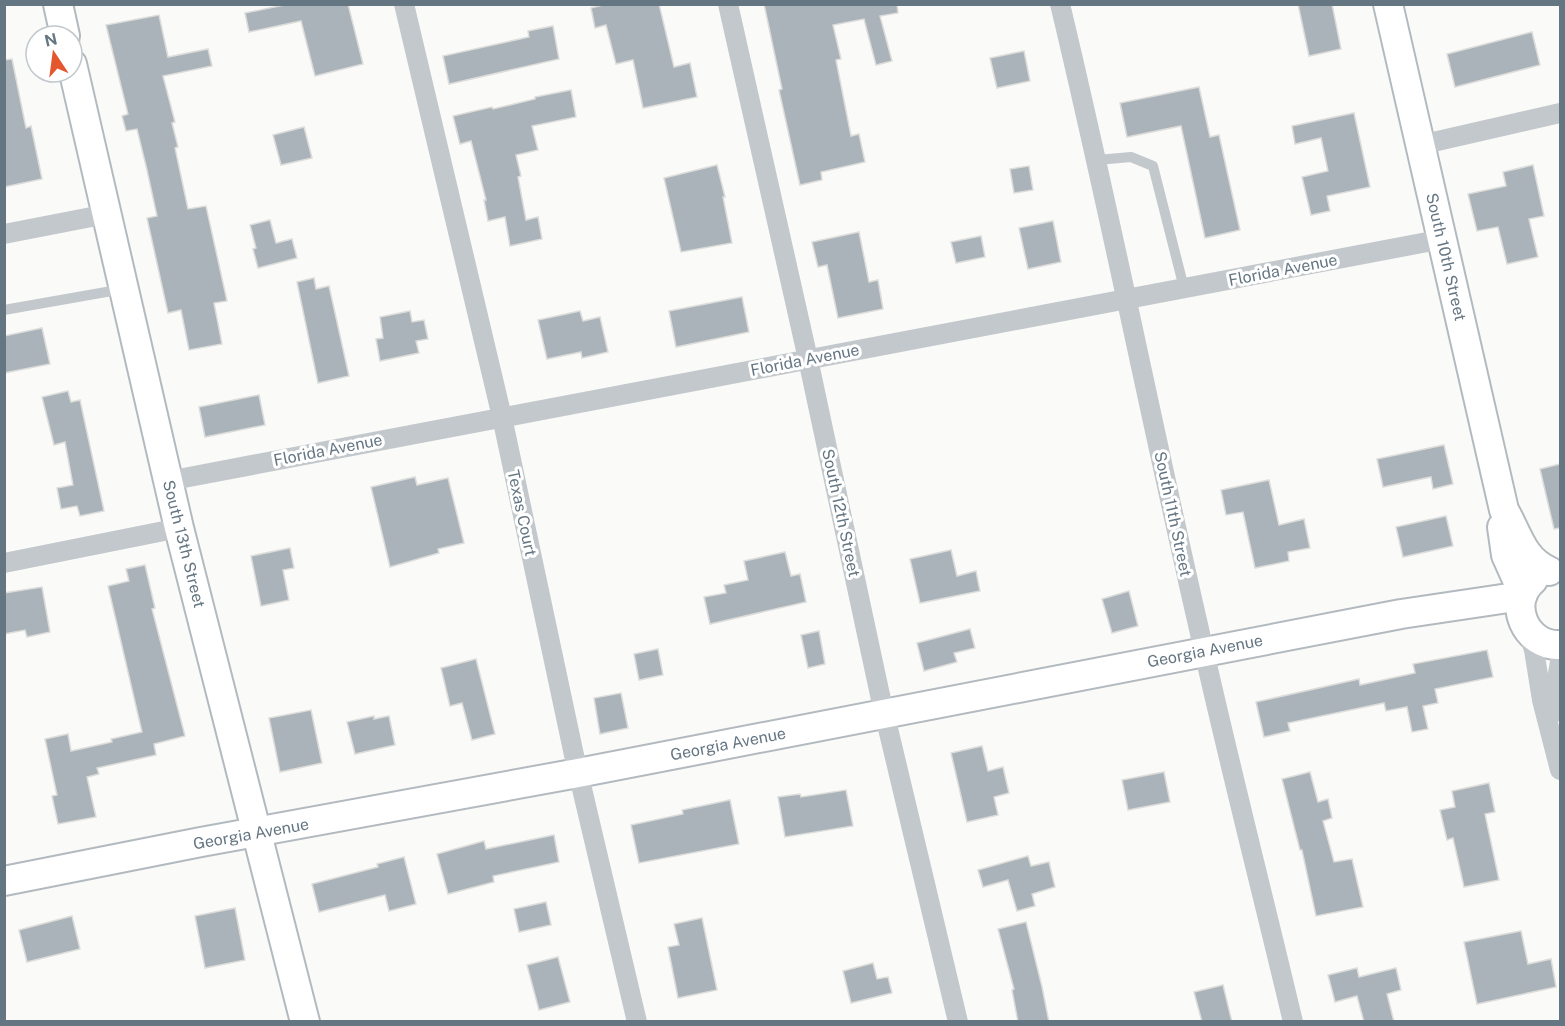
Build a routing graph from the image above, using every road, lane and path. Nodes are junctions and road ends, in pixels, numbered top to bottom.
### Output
1 (58, 4) edge
2 (404, 4) edge
3 (728, 4) edge
4 (1060, 4) edge
5 (1389, 4) edge
6 (62, 24) edge
7 (77, 84) edge
8 (1560, 113) edge
9 (1420, 145) junction
10 (1097, 160) junction
11 (107, 214) junction
12 (4, 234) edge
13 (1443, 239) junction
14 (1184, 288) junction
15 (124, 289) junction
16 (1126, 299) junction
17 (4, 310) edge
18 (808, 359) junction
19 (502, 417) junction
20 (168, 481) junction
21 (1504, 510) junction
22 (179, 528) junction
23 (4, 563) edge
24 (1555, 571) edge
25 (1524, 610) junction
26 (1560, 645) edge
27 (1204, 651) junction
28 (1560, 662) edge
29 (884, 714) junction
30 (1549, 723) junction
31 (1560, 770) edge
32 (578, 773) junction
33 (256, 833) junction
34 (4, 881) edge
35 (305, 1022) edge
36 (637, 1022) edge
37 (958, 1022) edge
38 (1293, 1022) edge

1 - 6 street
2 - 19 street, Texas Court
3 - 18 street, South 12th Street
4 - 10 street, South 11th Street
5 - 9 street, South 10th Street
7 - 11 street, South 13th Street
8 - 9 street
9 - 13 street, South 10th Street
10 - 14 lane
10 - 16 street, South 11th Street
11 - 12 street
11 - 15 street, South 13th Street
13 - 14 street, Florida Avenue
13 - 21 street, South 10th Street
14 - 16 street, Florida Avenue
15 - 17 lane
15 - 20 street, South 13th Street
16 - 18 street, Florida Avenue
16 - 27 street, South 11th Street
18 - 19 street, Florida Avenue
18 - 29 street, South 12th Street
19 - 20 street, Florida Avenue
19 - 32 street, Texas Court
20 - 22 street, South 13th Street
21 - 24 street, South 10th Street
21 - 25 street, South 10th Street
22 - 23 street
22 - 33 street, South 13th Street
24 - 25 street
25 - 26 street
25 - 27 street, Georgia Avenue
25 - 30 street, South 10th Street
27 - 29 street, Georgia Avenue
27 - 38 street, South 11th Street
28 - 30 street, South 10th Street
29 - 32 street, Georgia Avenue
29 - 37 street, South 12th Street
30 - 31 street, South 10th Street
32 - 33 street, Georgia Avenue
32 - 36 street, Texas Court
33 - 34 street, Georgia Avenue
33 - 35 street, South 13th Street

